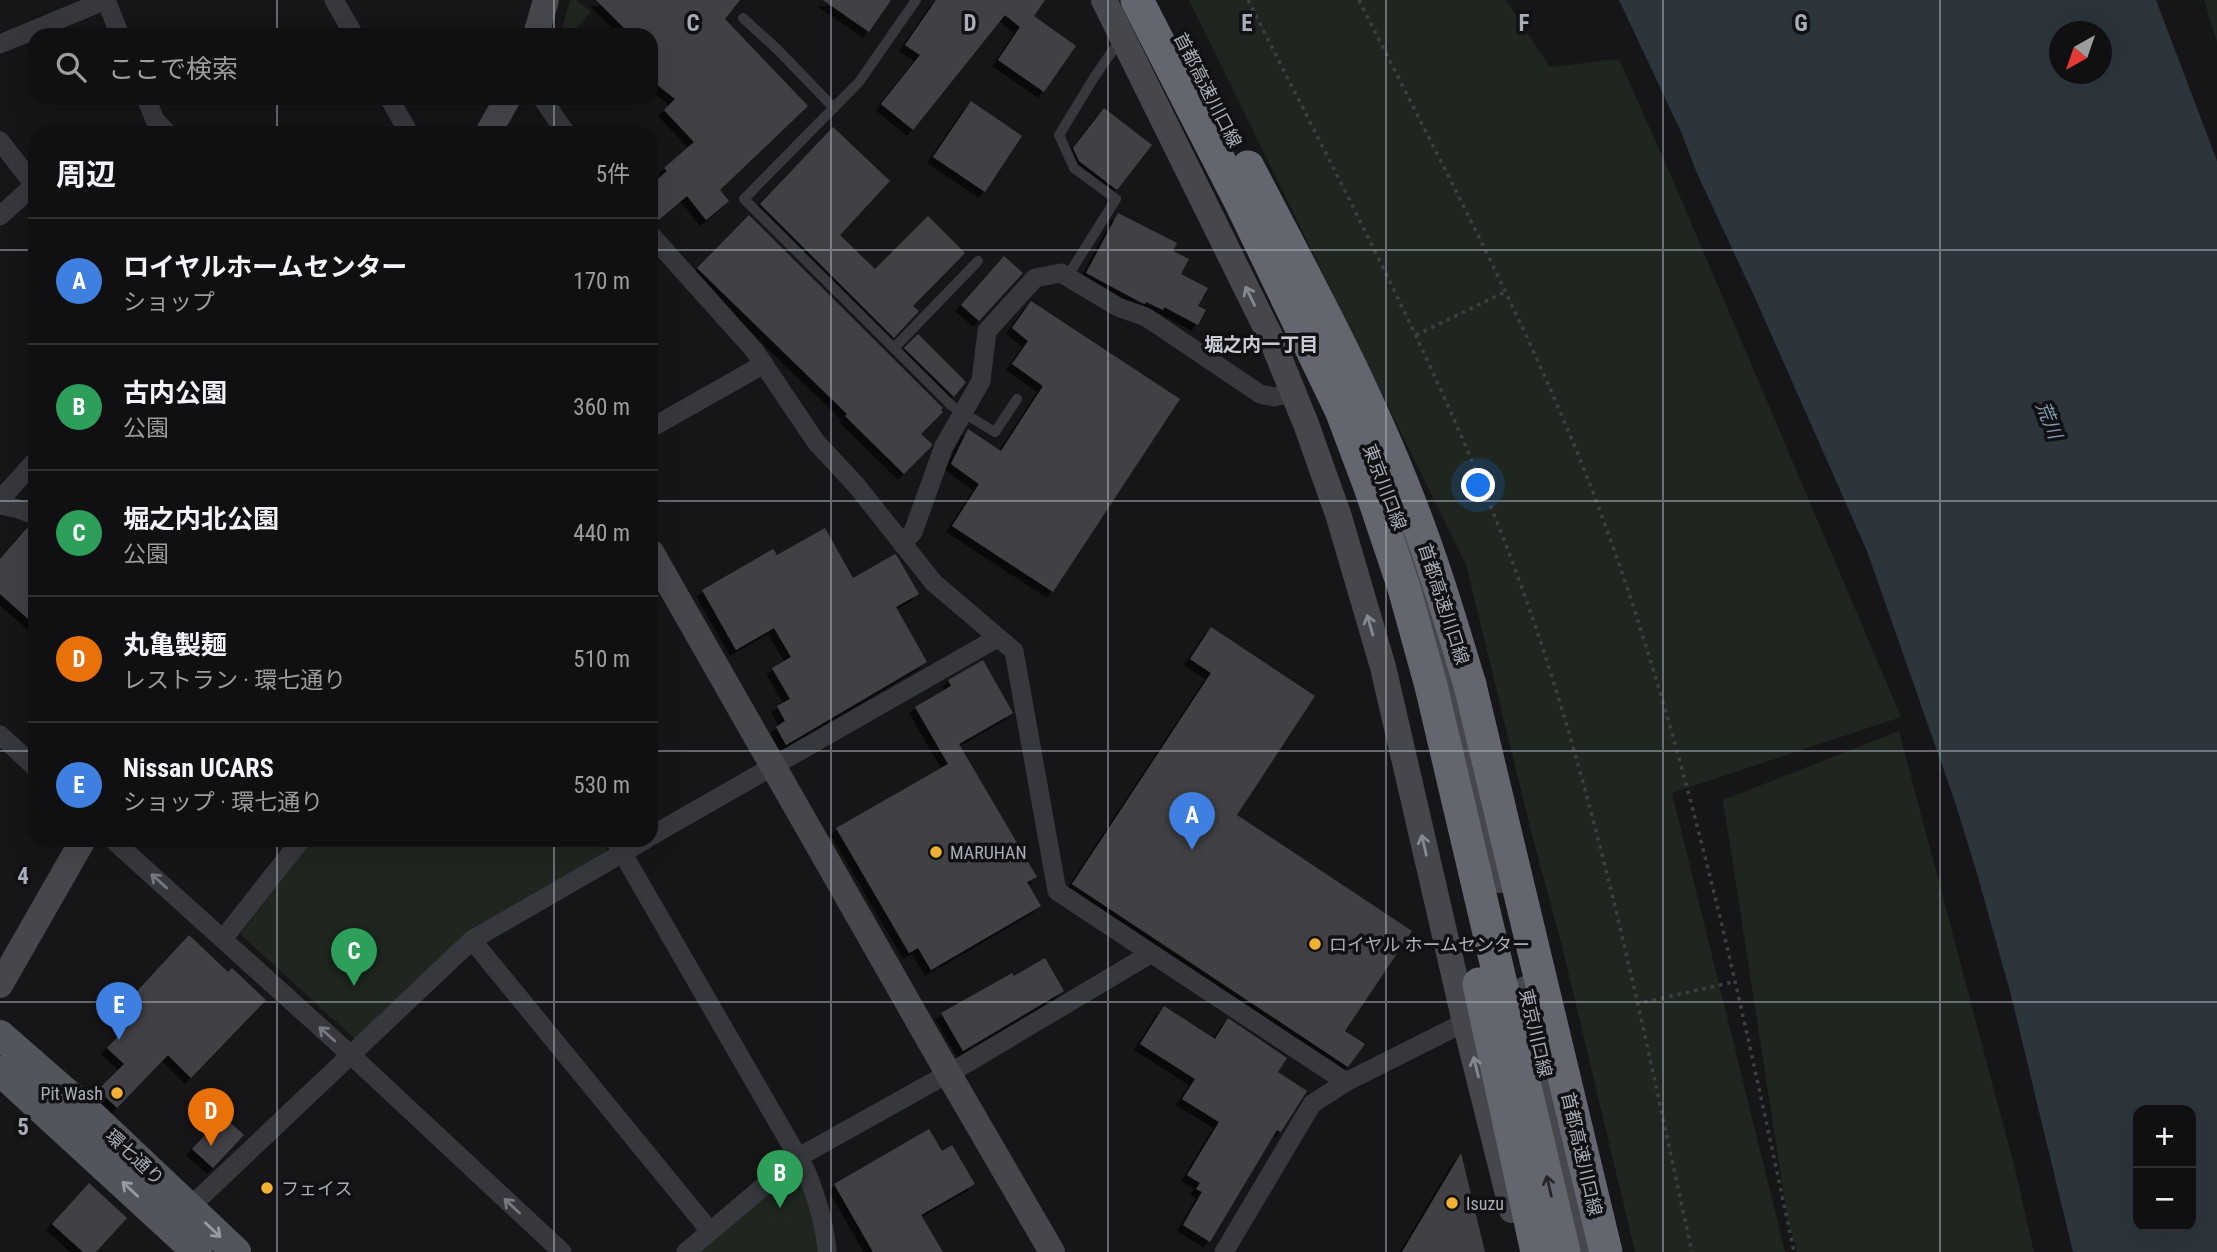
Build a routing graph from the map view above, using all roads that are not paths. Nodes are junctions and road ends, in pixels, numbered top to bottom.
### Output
1 (106, 0) edge
2 (334, 0) edge
3 (546, 0) edge
4 (916, 0) edge
5 (1104, 0) edge
6 (1137, 0) edge
7 (1151, 0) edge
8 (1162, 0) edge
9 (743, 18) dead end
10 (39, 28) edge
11 (117, 28) edge
12 (350, 28) edge
13 (538, 28) edge
14 (28, 32) edge
15 (1122, 37) junction
16 (0, 44) edge
17 (149, 105) edge
18 (393, 105) edge
19 (504, 105) edge
20 (547, 105) edge
21 (834, 108) junction
22 (161, 126) edge
23 (405, 126) edge
24 (492, 126) edge
25 (561, 126) edge
26 (0, 141) edge
27 (28, 176) edge
28 (28, 191) edge
29 (0, 216) edge
30 (658, 242) edge
31 (978, 261) dead end
32 (1067, 277) junction
33 (894, 348) junction
34 (764, 363) junction
35 (1294, 392) junction
36 (1017, 399) dead end
37 (962, 413) junction
38 (658, 424) edge
39 (28, 469) edge
40 (1370, 487) junction
41 (0, 502) edge
42 (28, 512) edge
43 (902, 544) junction
44 (658, 564) edge
45 (997, 638) junction
46 (1470, 685) junction
47 (0, 735) edge
48 (28, 761) edge
49 (774, 765) junction
50 (658, 832) edge
51 (79, 847) edge
52 (121, 847) edge
53 (296, 847) edge
54 (617, 847) edge
55 (620, 847) edge
56 (1502, 886) junction
57 (223, 939) junction
58 (472, 940) junction
59 (1150, 954) junction
60 (0, 985) edge
61 (1465, 1022) junction
62 (0, 1035) edge
63 (351, 1055) junction
64 (0, 1071) edge
65 (947, 1073) junction
66 (1346, 1082) junction
67 (797, 1158) junction
68 (189, 1208) junction
69 (710, 1231) junction
70 (197, 1252) edge
71 (236, 1252) edge
72 (562, 1252) edge
73 (686, 1252) edge
74 (827, 1252) edge
75 (1052, 1252) edge
76 (1224, 1252) edge
77 (1522, 1252) edge
78 (1537, 1252) edge
79 (1564, 1252) edge
80 (1587, 1252) edge
81 (1596, 1252) edge
82 (1606, 1252) edge
83 (1618, 1252) edge

1 - 10 street
1 - 11 street
2 - 12 street
3 - 13 main road
4 - 21 lane
5 - 15 main road
6 - 40 highway, 首都高速川口線
7 - 56 main road, 東京川口線
8 - 46 highway, 首都高速川口線
9 - 21 lane
14 - 16 street
15 - 32 lane
35 -> 15 main road
17 - 22 street
18 - 23 street
19 - 24 main road
20 - 25 street
21 - 33 lane
26 - 27 street
28 - 29 street
30 - 34 street
31 - 33 lane
32 - 35 street
32 - 37 street
33 - 37 lane
34 - 38 street
34 - 43 street
61 -> 35 main road
36 - 37 lane
37 - 43 street
39 - 41 street
40 - 78 highway
79 -> 40 highway, 首都高速川口線
41 - 42 street
43 - 45 street
44 - 49 main road
45 - 49 street
45 - 59 street
46 - 81 highway, bridge
46 - 82 highway, 首都高速川口線, bridge
47 - 48 street
49 - 50 street
49 - 65 main road
51 - 60 main road
57 -> 52 street
53 - 57 street
54 - 58 street
55 - 67 street
56 - 80 main road, 東京川口線
56 - 83 main road
63 -> 57 street
58 - 63 street
58 - 69 street
59 - 65 street
59 - 66 street
61 - 66 street
77 -> 61 main road
62 - 68 main road, 環七通り
63 - 68 street
72 -> 63 street
70 -> 64 main road, 環七通り
65 - 67 street
65 - 75 main road
66 - 76 street
67 - 69 street
67 - 74 street
68 -> 71 main road, 環七通り
69 - 73 street

